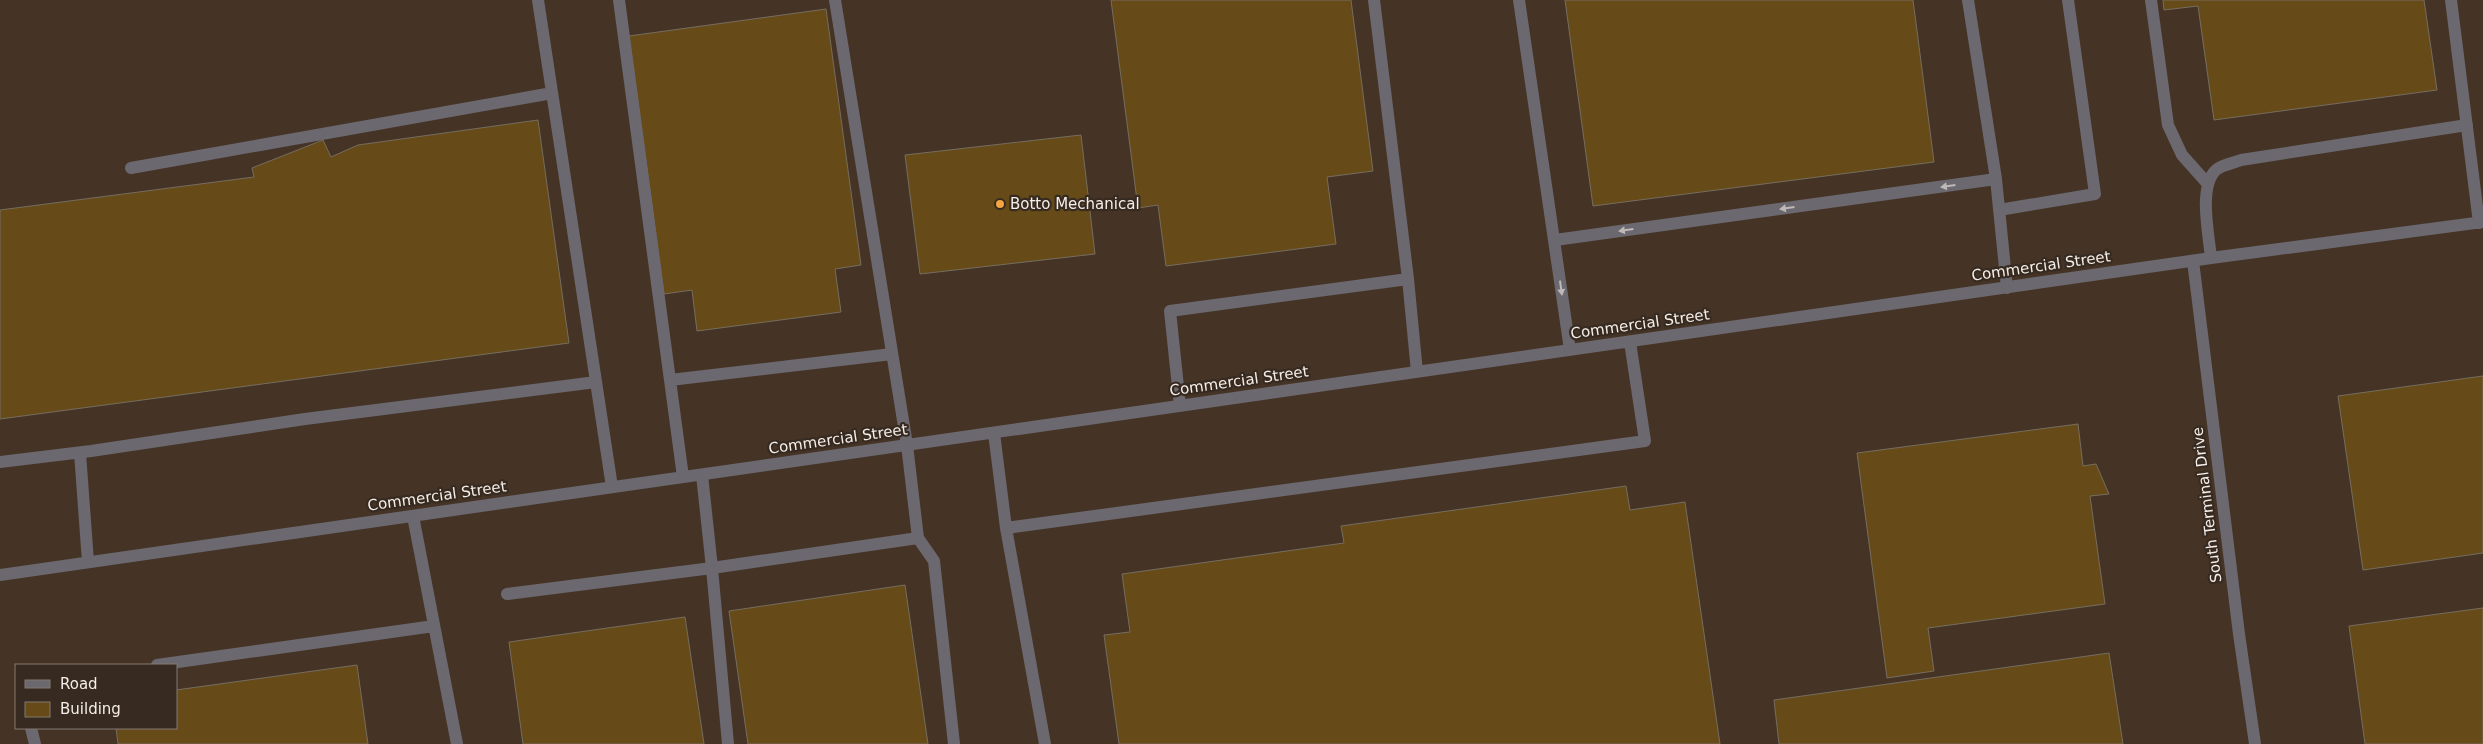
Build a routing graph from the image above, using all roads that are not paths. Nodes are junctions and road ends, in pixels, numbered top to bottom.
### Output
1 (538, 0) edge
2 (619, 0) edge
3 (836, 0) edge
4 (1374, 0) edge
5 (1519, 0) edge
6 (1968, 0) edge
7 (2068, 0) edge
8 (2151, 0) edge
9 (2451, 0) edge
10 (552, 93) junction
11 (2467, 125) junction
12 (130, 168) dead end
13 (1996, 179) junction
14 (2207, 183) junction
15 (1999, 210) junction
16 (2481, 222) edge
17 (1555, 240) junction
18 (2211, 258) junction
19 (2193, 261) junction
20 (1408, 279) junction
21 (2007, 288) junction
22 (1630, 342) junction
23 (1570, 350) junction
24 (892, 354) junction
25 (1417, 372) junction
26 (670, 380) junction
27 (596, 382) junction
28 (1180, 406) junction
29 (994, 433) junction
30 (907, 445) junction
31 (80, 453) junction
32 (0, 462) edge
33 (702, 474) junction
34 (683, 477) junction
35 (612, 487) junction
36 (413, 516) junction
37 (1006, 528) junction
38 (918, 538) junction
39 (88, 562) junction
40 (712, 568) junction
41 (0, 575) edge
42 (507, 594) dead end
43 (434, 626) junction
44 (163, 664) edge
45 (31, 729) edge
46 (35, 744) edge
47 (457, 744) edge
48 (728, 744) edge
49 (954, 744) edge
50 (1044, 744) edge
51 (2255, 744) edge

1 - 10 street
2 - 26 street
3 - 24 street
4 - 20 street
5 - 17 street
6 - 13 street
7 - 15 street
8 - 14 street
9 - 11 street
10 - 12 street
10 - 27 street
11 - 14 street
11 - 16 street
13 - 15 street
13 -> 17 street
14 - 18 street
15 - 21 street
16 - 18 street, Commercial Street
17 -> 23 street
18 - 19 street, Commercial Street
19 - 21 street, Commercial Street
19 - 51 street, South Terminal Drive
20 - 25 street
20 - 28 street
21 - 22 street, Commercial Street
22 - 23 street, Commercial Street
22 - 37 street
23 - 25 street, Commercial Street
24 - 26 street
24 - 30 street
25 - 28 street, Commercial Street
26 - 34 street
27 - 31 street
27 - 35 street
28 - 29 street, Commercial Street
29 - 30 street, Commercial Street
29 - 37 street
30 - 33 street, Commercial Street
30 - 38 street
31 - 32 street
31 - 39 street
33 - 34 street, Commercial Street
33 - 40 street
34 - 35 street, Commercial Street
35 - 36 street, Commercial Street
36 - 39 street, Commercial Street
36 - 43 street
37 - 50 street
38 - 40 street
38 - 49 street
39 - 41 street, Commercial Street
40 - 42 street
40 - 48 street
43 - 44 street
43 - 47 street
45 - 46 street

